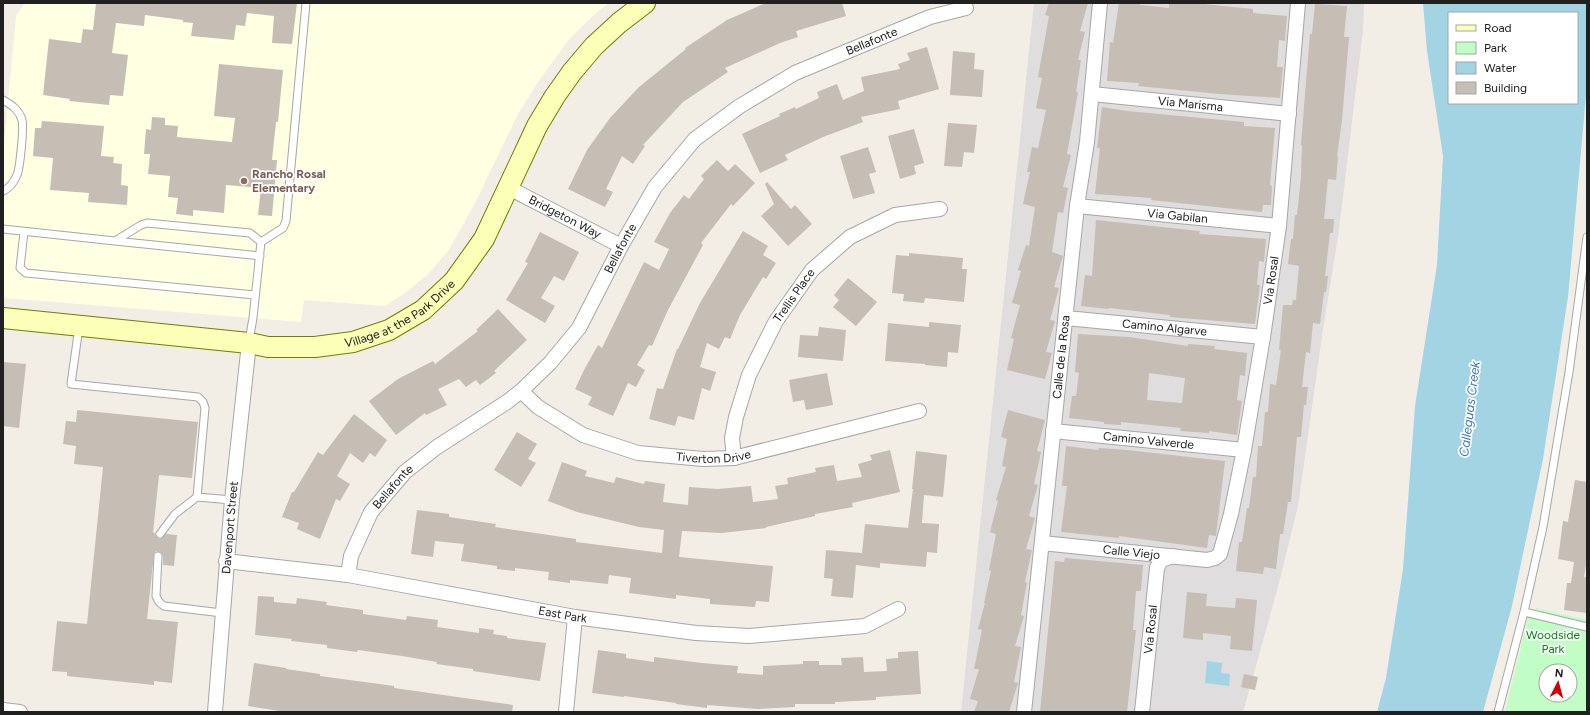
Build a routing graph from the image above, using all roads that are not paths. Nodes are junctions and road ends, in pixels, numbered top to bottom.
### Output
1 (306, 3) edge
2 (644, 3) edge
3 (1100, 3) edge
4 (1298, 3) edge
5 (966, 8) dead end
6 (1092, 94) junction
7 (3, 100) edge
8 (1288, 114) junction
9 (509, 188) junction
10 (3, 191) edge
11 (1077, 206) junction
12 (940, 209) dead end
13 (1279, 226) junction
14 (3, 229) edge
15 (24, 232) junction
16 (1587, 237) edge
17 (115, 241) junction
18 (261, 242) junction
19 (621, 246) junction
20 (260, 256) junction
21 (255, 295) junction
22 (3, 318) edge
23 (1066, 318) junction
24 (79, 325) junction
25 (1263, 337) junction
26 (249, 343) junction
27 (520, 391) junction
28 (918, 411) dead end
29 (1054, 431) junction
30 (1244, 450) junction
31 (734, 458) junction
32 (197, 497) junction
33 (232, 500) junction
34 (160, 534) dead end
35 (1042, 543) junction
36 (1220, 554) joint
37 (158, 556) dead end
38 (1173, 556) junction
39 (226, 561) junction
40 (348, 575) junction
41 (898, 609) dead end
42 (1524, 612) junction
43 (222, 613) junction
44 (575, 617) junction
45 (1587, 627) edge
46 (3, 710) edge
47 (20, 712) edge
48 (215, 712) edge
49 (566, 712) edge
50 (1024, 712) edge
51 (1142, 712) edge
52 (1498, 712) edge

1 - 18 lane
2 - 9 street, Village at the Park Drive
3 - 6 street, Calle de la Rosa
4 - 8 street, Via Rosal
5 - 19 street, Bellafonte
6 - 8 street, Via Marisma
6 - 11 street, Calle de la Rosa
7 - 10 lane
8 - 13 street, Via Rosal
9 - 19 street, Bridgeton Way
9 - 26 street, Village at the Park Drive
11 - 13 street, Via Gabilan
11 - 23 street, Calle de la Rosa
12 - 31 street, Trellis Place
13 - 25 street, Via Rosal
14 - 15 lane
15 - 17 lane
15 - 21 lane
16 - 42 lane
17 - 18 lane
17 - 20 lane
18 - 20 lane
19 - 27 street, Bellafonte
20 - 21 lane
21 - 26 lane
22 - 24 street, Village at the Park Drive
23 - 25 street, Camino Algarve
23 - 29 street, Calle de la Rosa
24 - 26 street, Village at the Park Drive
24 - 32 lane
25 - 30 street, Via Rosal
26 - 33 street, Davenport Street
27 - 31 street, Tiverton Drive
27 - 40 street, Bellafonte
28 - 31 street, Tiverton Drive
29 - 30 street, Camino Valverde
29 - 35 street, Calle de la Rosa
30 - 36 street, Via Rosal
32 - 33 lane
32 - 34 lane
33 - 39 street, Davenport Street
35 - 38 street, Calle Viejo
35 - 50 street, Calle de la Rosa
36 - 38 street, Calle Viejo
37 - 43 lane
38 - 51 street, Via Rosal
39 - 40 street, East Park
39 - 43 street, Davenport Street
40 - 44 street, East Park
41 - 44 street, East Park
42 - 45 lane
42 - 52 lane
43 - 48 street, Davenport Street
44 - 49 street
46 - 47 street

